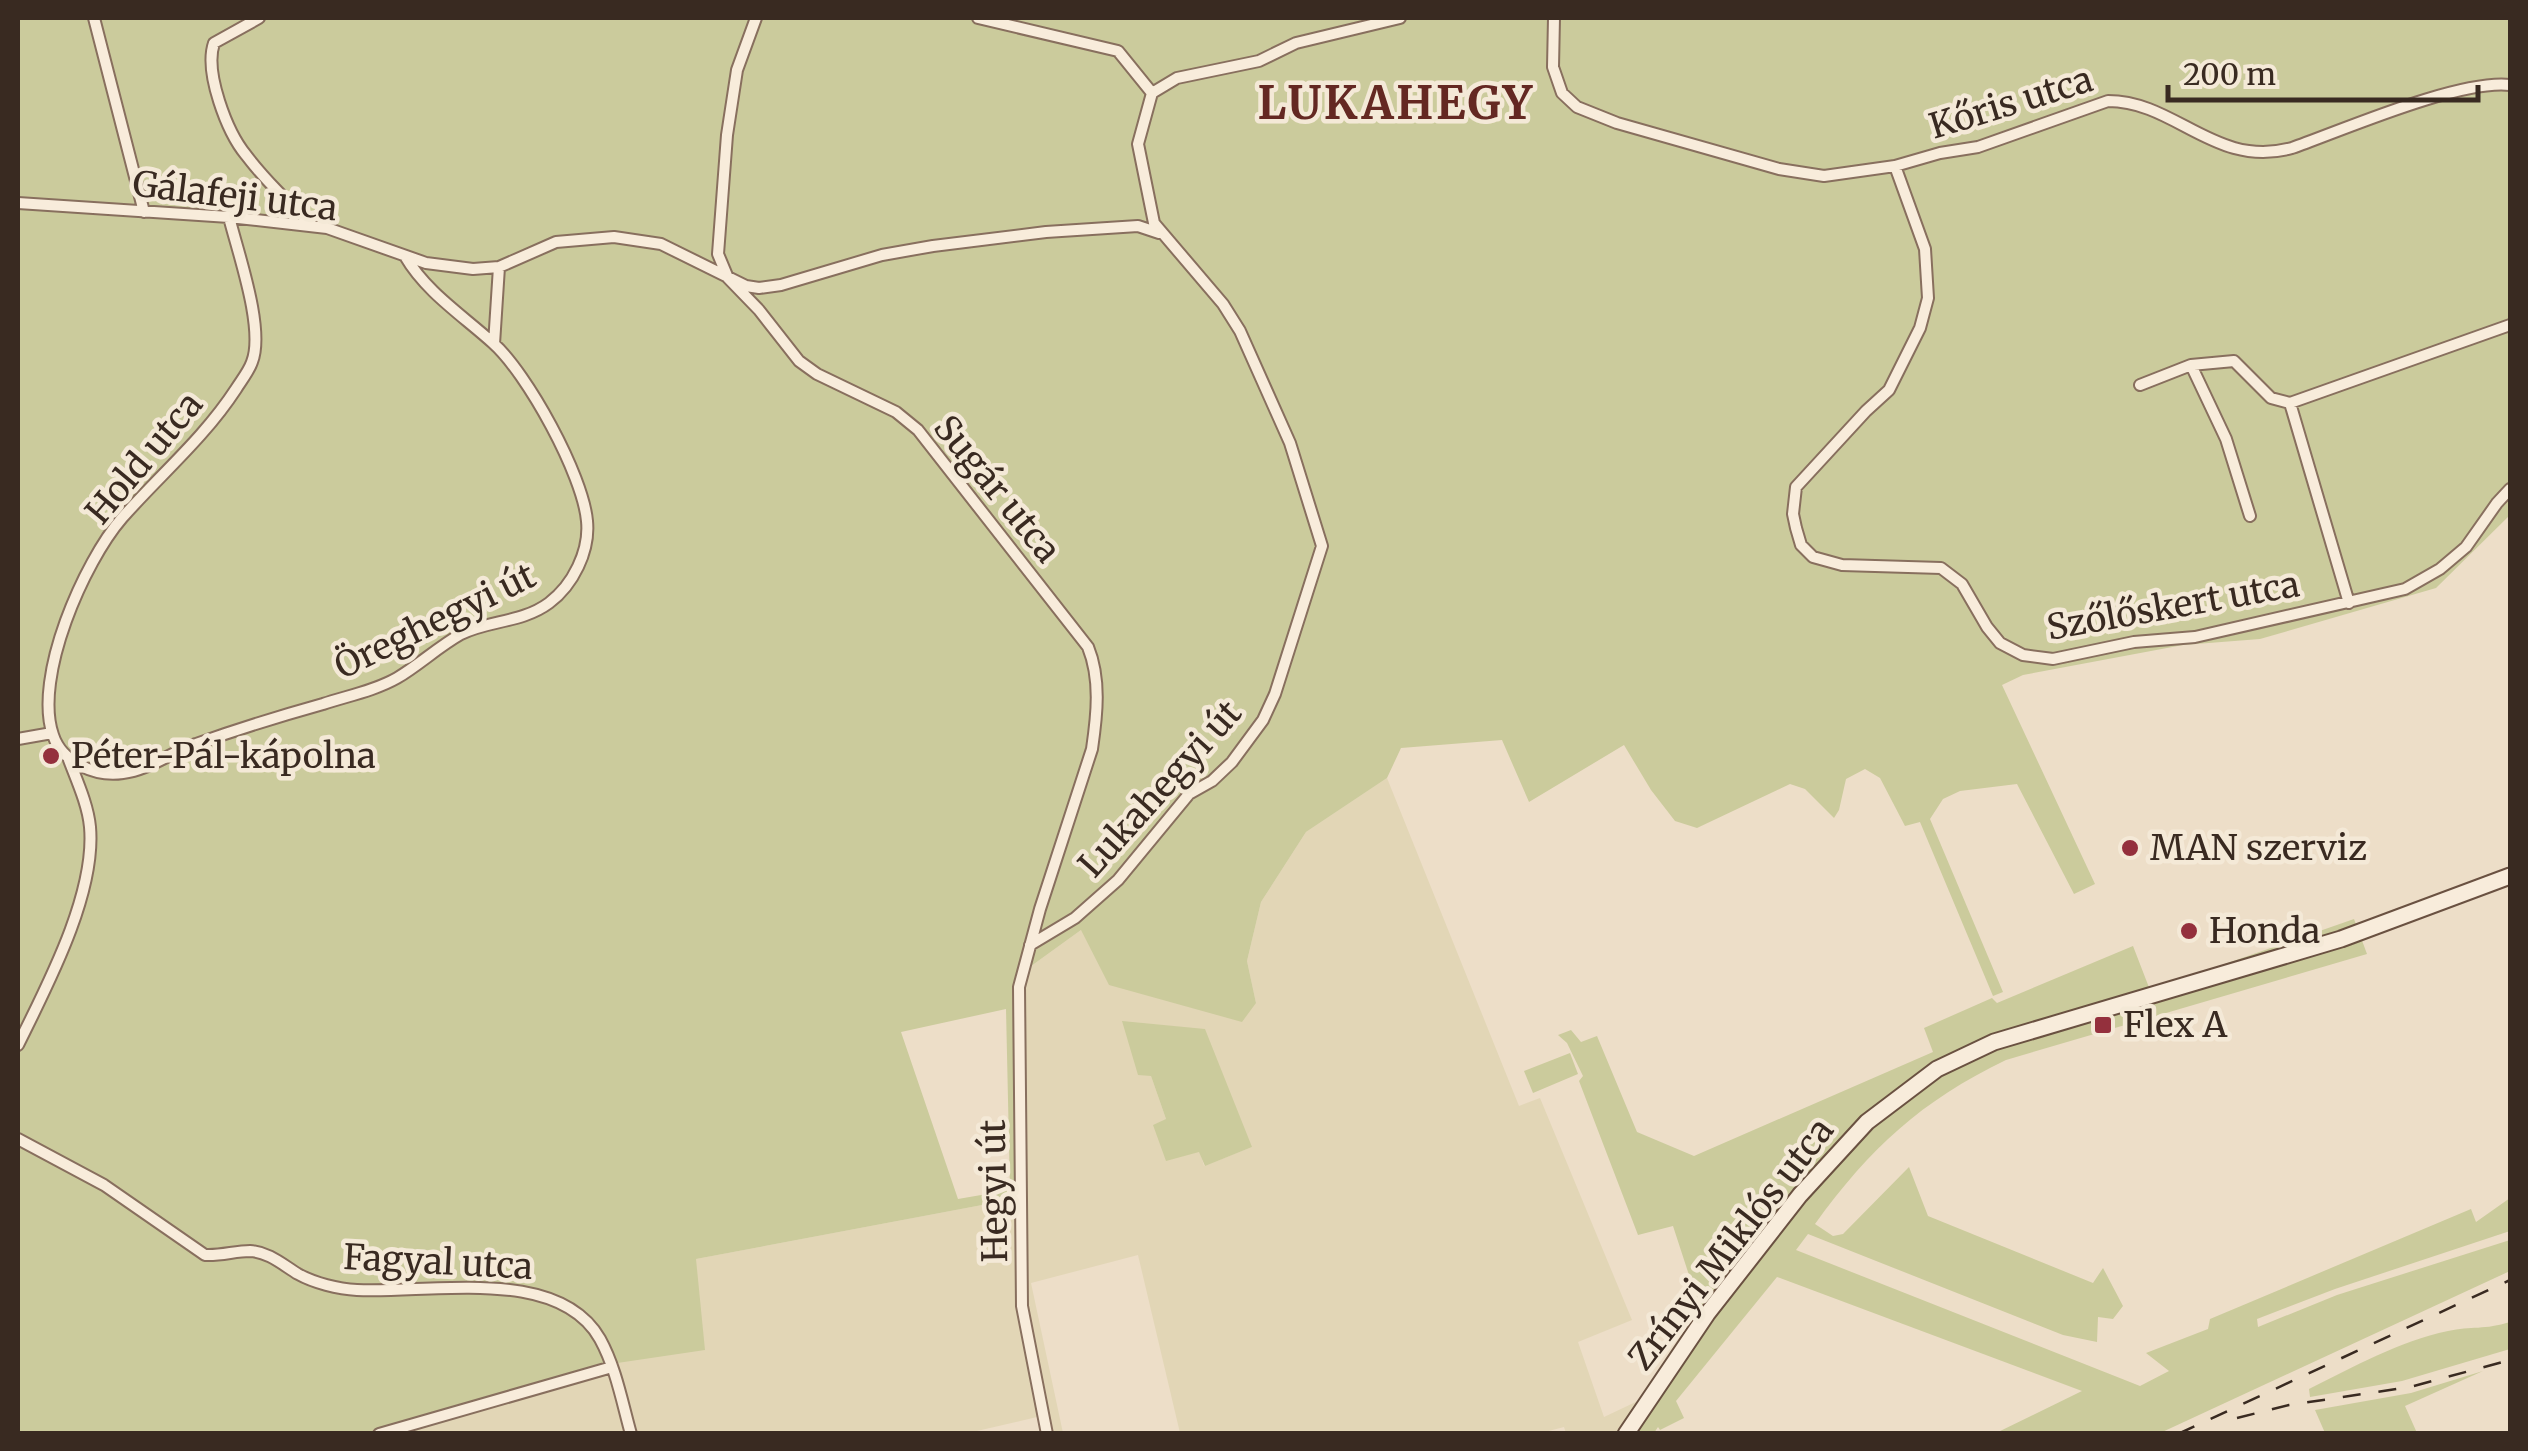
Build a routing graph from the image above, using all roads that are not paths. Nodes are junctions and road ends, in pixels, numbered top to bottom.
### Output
1 (94, 18) edge
2 (259, 18) edge
3 (756, 18) edge
4 (978, 18) edge
5 (1400, 18) edge
6 (1554, 18) edge
7 (2510, 85) edge
8 (1152, 93) junction
9 (1895, 166) junction
10 (18, 202) edge
11 (1151, 210) junction
12 (144, 212) junction
13 (230, 217) junction
14 (314, 226) junction
15 (1138, 226) junction
16 (1160, 234) junction
17 (405, 256) junction
18 (499, 267) junction
19 (728, 278) junction
20 (2510, 325) edge
21 (494, 344) junction
22 (2191, 366) junction
23 (2140, 385) dead end
24 (2290, 403) junction
25 (2510, 490) edge
26 (2250, 516) dead end
27 (2349, 603) junction
28 (52, 733) junction
29 (18, 739) edge
30 (70, 760) junction
31 (2510, 876) edge
32 (1030, 946) junction
33 (18, 1046) edge
34 (18, 1139) edge
35 (612, 1367) junction
36 (380, 1434) edge
37 (631, 1434) edge
38 (1048, 1434) edge
39 (1626, 1434) edge

1 - 12 street
2 - 14 street
3 - 19 street
4 - 8 street
5 - 8 street
6 - 9 street, Kőris utca
7 - 9 street, Kőris utca
8 - 11 street, Lukahegyi út
9 - 27 street, Szőlőskert utca
10 - 12 street, Gálafeji utca
11 - 15 street
11 - 16 street, Lukahegyi út
12 - 13 street, Gálafeji utca
13 - 14 street, Gálafeji utca
13 - 28 street, Hold utca
14 - 17 street, Gálafeji utca
15 - 16 street
15 - 19 street
16 - 32 street, Lukahegyi út
17 - 18 street, Gálafeji utca
17 - 21 street, Öreghegyi út
18 - 19 street, Gálafeji utca
18 - 21 street
19 - 32 street, Sugár utca
20 - 24 street
21 - 30 street, Öreghegyi út
22 - 23 street
22 - 24 street
22 - 26 street
24 - 27 street
25 - 27 street, Szőlőskert utca
28 - 29 street
28 - 30 street
30 - 33 street
31 - 39 main road, Zrínyi Miklós utca
32 - 38 street, Hegyi út
34 - 35 street, Fagyal utca
35 - 36 street
35 - 37 street, Fagyal utca

